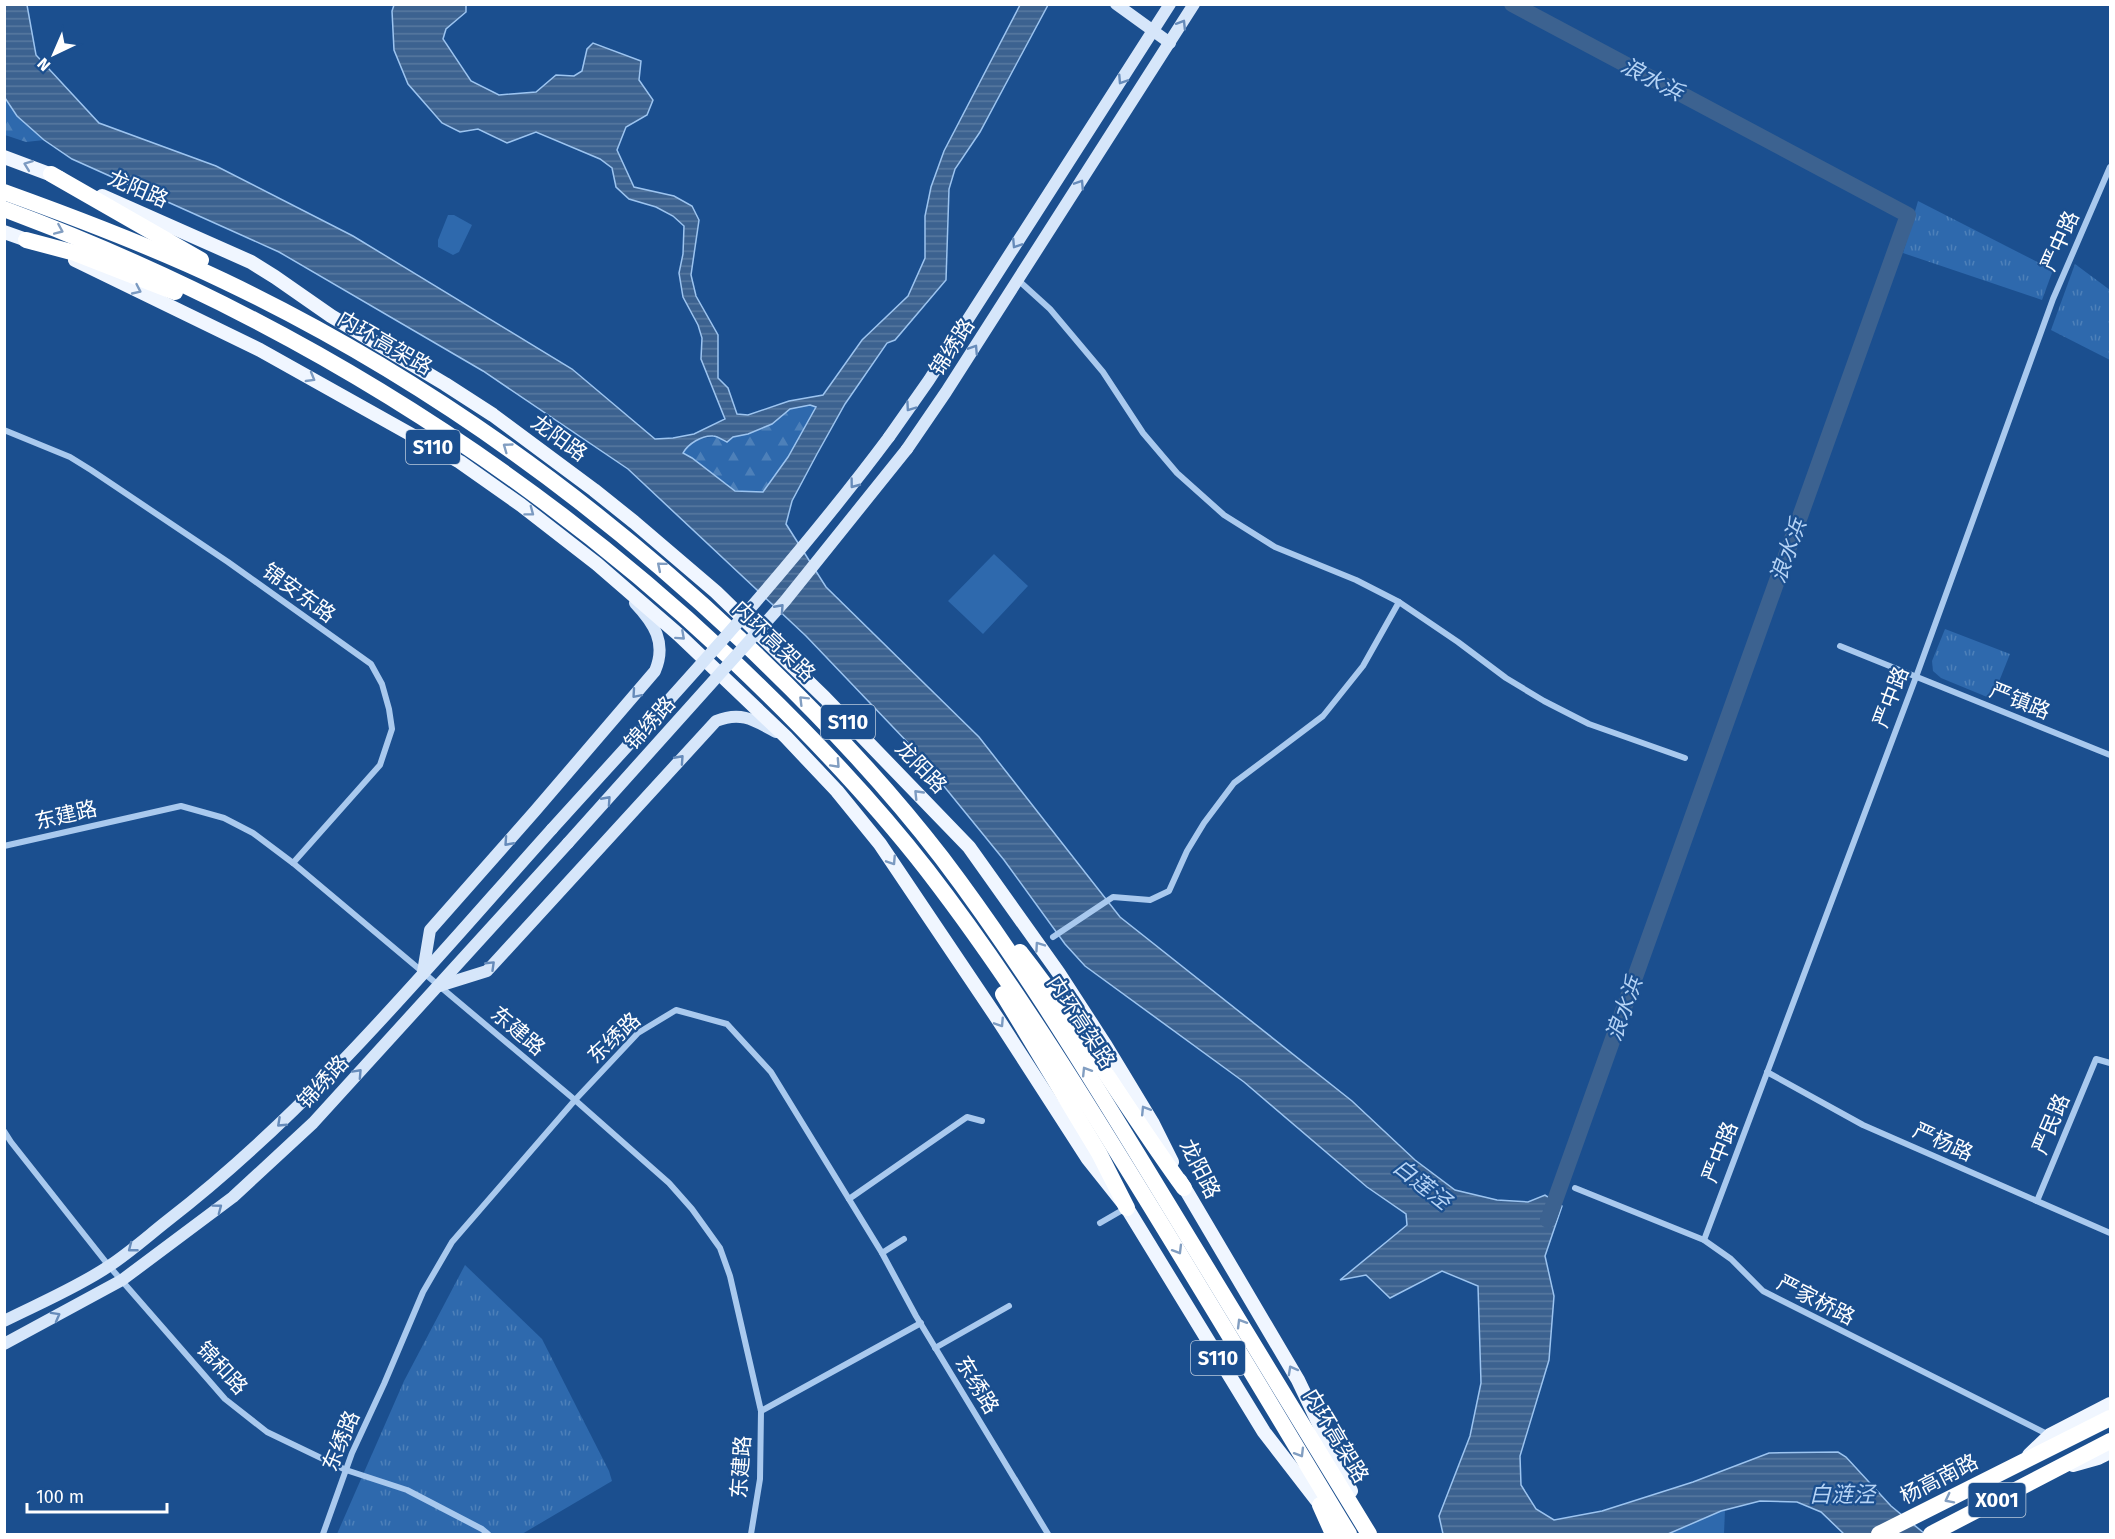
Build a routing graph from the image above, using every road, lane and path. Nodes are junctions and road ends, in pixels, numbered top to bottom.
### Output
1 (1116, 4) edge
2 (1170, 4) edge
3 (1194, 4) edge
4 (1154, 31) junction
5 (1170, 43) junction
6 (4, 157) edge
7 (2110, 167) edge
8 (51, 174) junction
9 (4, 192) edge
10 (4, 209) edge
11 (4, 232) edge
12 (26, 240) junction
13 (1018, 280) junction
14 (292, 316) junction
15 (423, 416) junction
16 (4, 430) edge
17 (579, 550) junction
18 (1399, 602) junction
19 (1840, 646) dead end
20 (1916, 677) junction
21 (786, 737) junction
22 (2110, 755) edge
23 (1685, 758) dead end
24 (4, 846) edge
25 (944, 861) junction
26 (293, 863) junction
27 (929, 873) junction
28 (1053, 937) dead end
29 (422, 974) junction
30 (438, 986) junction
31 (2110, 1063) edge
32 (1767, 1072) junction
33 (575, 1100) junction
34 (982, 1121) dead end
35 (4, 1131) edge
36 (1184, 1188) junction
37 (1575, 1188) dead end
38 (1154, 1196) junction
39 (849, 1199) junction
40 (2037, 1201) junction
41 (1127, 1208) junction
42 (1100, 1223) dead end
43 (2110, 1233) edge
44 (904, 1239) dead end
45 (1704, 1240) junction
46 (882, 1253) junction
47 (109, 1266) junction
48 (122, 1280) junction
49 (1009, 1306) dead end
50 (4, 1321) edge
51 (921, 1323) junction
52 (4, 1344) edge
53 (935, 1348) junction
54 (2110, 1404) edge
55 (760, 1411) junction
56 (2110, 1418) edge
57 (2050, 1435) junction
58 (2110, 1441) edge
59 (2110, 1452) edge
60 (2019, 1464) junction
61 (2056, 1469) junction
62 (346, 1470) junction
63 (1318, 1501) junction
64 (1362, 1512) junction
65 (1934, 1533) edge
66 (323, 1534) edge
67 (488, 1534) edge
68 (751, 1534) edge
69 (1048, 1534) edge
70 (1333, 1534) edge
71 (1342, 1534) edge
72 (1349, 1534) edge
73 (1369, 1534) edge
74 (1376, 1534) edge
75 (1382, 1534) edge
76 (1879, 1534) edge

1 - 4 main road
2 - 4 main road, 锦绣路
5 -> 3 main road, 锦绣路
4 - 5 main road
4 -> 29 main road, 锦绣路, bridge
13 -> 5 main road, 锦绣路
8 -> 6 main road, 龙阳路 / S110
7 - 20 street, 严中路
8 - 14 highway
36 -> 8 main road, 龙阳路 / S110
9 - 14 highway, 内环高架路
10 -> 15 highway, 内环高架路
11 - 12 main road, S110
12 - 15 highway
12 -> 17 main road, S110
13 - 18 street
30 -> 13 main road, 锦绣路, bridge
25 -> 14 highway, 内环高架路
15 -> 27 highway, 内环高架路
16 - 26 street, 锦安东路
17 -> 21 main road, S110
17 -> 29 main road
18 - 23 street
18 - 28 street
19 - 20 street, 严镇路
20 - 22 street, 严镇路
20 - 32 street, 严中路
30 -> 21 main road
21 -> 41 main road, S110
24 - 26 street, 东建路
25 - 36 highway
38 -> 25 highway, 内环高架路
26 - 29 street, 东建路
27 - 38 highway, 内环高架路
27 - 41 highway
29 - 30 street, 东建路
29 -> 47 main road, 锦绣路
30 - 33 street, 东建路
48 -> 30 main road, 锦绣路
31 - 40 street, 严民路
32 - 40 street, 严杨路
32 - 45 street, 严中路
33 - 39 street, 东绣路
33 - 55 street, 东建路
33 - 62 street, 东绣路
34 - 39 street
35 - 47 street, 锦和路
64 -> 36 main road, 龙阳路 / S110
37 - 45 street, 严家桥路
38 -> 72 highway, 内环高架路
73 -> 38 highway, 内环高架路
39 - 46 street, 东绣路
40 - 43 street, 严杨路
41 - 42 street
41 - 63 main road, S110
44 - 46 street
45 - 57 street, 严家桥路
46 - 51 street, 东绣路
47 - 48 street, 锦和路
47 - 50 main road, 锦绣路
52 -> 48 main road, 锦绣路
48 - 62 street, 锦和路
49 - 53 street
51 - 53 street, 东绣路
51 - 55 street
53 - 69 street, 东绣路
54 - 57 main road, 杨高南路 / X001
55 - 68 street, 东建路
56 - 60 highway, 杨高南路 / X001
57 - 60 main road, 杨高南路 / X001
58 - 61 highway, X001
59 - 61 main road, X001
60 -> 76 highway, 杨高南路 / X001
61 - 65 highway, X001
62 - 66 street, 东绣路
62 - 67 street, 锦和路
63 - 70 highway
63 - 71 main road, S110
64 - 74 main road, 龙阳路 / S110
64 - 75 highway

